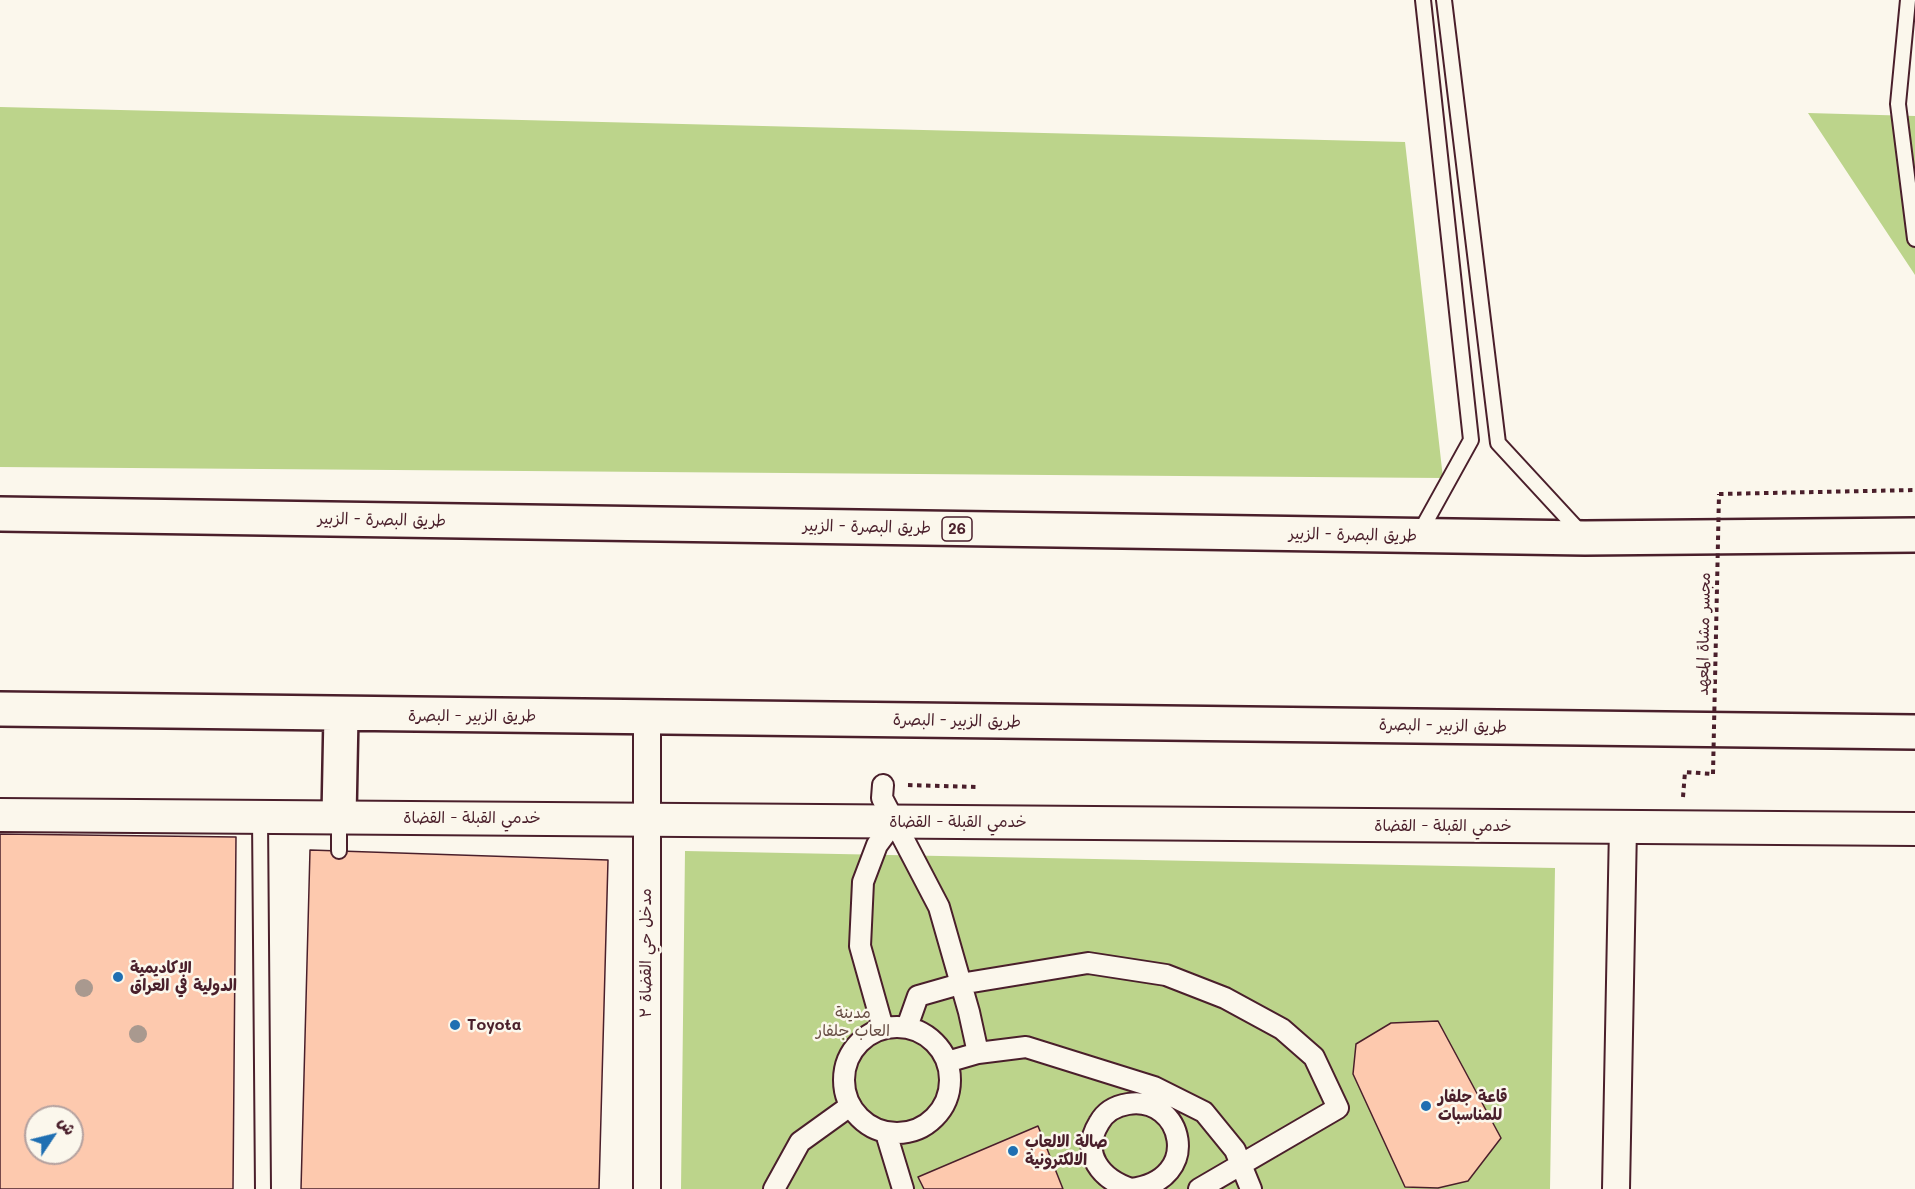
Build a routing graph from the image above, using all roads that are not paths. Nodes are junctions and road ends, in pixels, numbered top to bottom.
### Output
1 (1423, 0) edge
2 (1444, 0) edge
3 (1908, 0) edge
4 (1915, 239) edge
5 (0, 513) edge
6 (1915, 535) edge
7 (1418, 536) junction
8 (1585, 538) junction
9 (0, 709) edge
10 (342, 715) junction
11 (647, 717) junction
12 (1915, 732) edge
13 (883, 785) dead end
14 (0, 815) edge
15 (260, 817) junction
16 (339, 817) junction
17 (646, 820) junction
18 (894, 822) junction
19 (1623, 827) junction
20 (1915, 829) edge
21 (339, 851) dead end
22 (960, 984) junction
23 (907, 1027) junction
24 (883, 1028) junction
25 (978, 1053) junction
26 (947, 1062) junction
27 (850, 1106) junction
28 (886, 1133) junction
29 (1241, 1164) junction
30 (1140, 1188) edge
31 (263, 1189) edge
32 (647, 1189) edge
33 (774, 1189) edge
34 (903, 1189) edge
35 (1199, 1189) edge
36 (1251, 1189) edge
37 (1616, 1189) edge

1 - 7 lane
2 - 8 lane
3 - 4 lane
5 - 7 highway, طريق البصرة - الزبير / 26
6 - 8 highway, طريق البصرة - الزبير / 26
7 - 8 highway, طريق البصرة - الزبير / 26
9 - 10 highway, طريق الزبير - البصرة
10 - 11 highway, طريق الزبير - البصرة
10 - 16 highway
11 - 12 highway, طريق الزبير - البصرة
11 - 17 street, مدخل حي القضاة ٣
13 - 18 street
14 - 15 street, خدمي القبلة - القضاة
15 - 16 street, خدمي القبلة - القضاة
15 - 31 lane
16 - 17 street, خدمي القبلة - القضاة
16 - 21 lane
17 - 18 street, خدمي القبلة - القضاة
17 - 32 street, مدخل حي القضاة ٣
18 - 19 street, خدمي القبلة - القضاة
18 - 22 street
18 - 24 street
19 - 20 street, خدمي القبلة - القضاة
19 - 37 street
22 - 23 street
22 - 25 street
22 - 29 street
23 - 24 street
23 - 26 street
24 - 27 street
25 - 26 street
25 - 29 street
26 - 28 street
27 - 28 street
27 - 33 street
28 - 34 street
29 - 35 street
29 - 36 street
30 - 30 street

